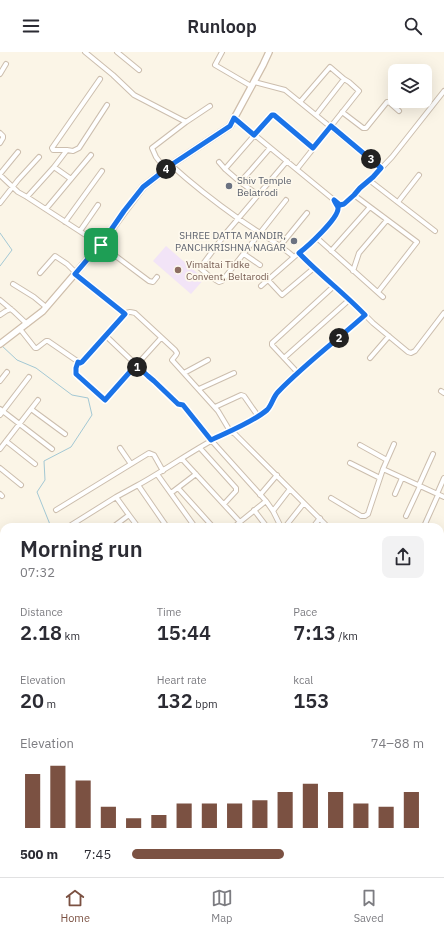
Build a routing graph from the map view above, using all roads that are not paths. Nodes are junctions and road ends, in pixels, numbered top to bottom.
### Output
1 (85, 52) edge
2 (117, 52) edge
3 (222, 52) edge
4 (269, 52) edge
5 (6, 64) dead end
6 (139, 70) dead end
7 (0, 74) edge
8 (100, 79) dead end
9 (344, 79) junction
10 (252, 84) junction
11 (444, 92) edge
12 (300, 102) junction
13 (107, 105) dead end
14 (210, 106) dead end
15 (399, 111) dead end
16 (342, 112) junction
17 (316, 115) junction
18 (234, 118) junction
19 (186, 122) junction
20 (331, 126) junction
21 (0, 133) edge
22 (254, 135) junction
23 (0, 143) edge
24 (270, 148) junction
25 (313, 148) junction
26 (67, 150) junction
27 (18, 152) dead end
28 (91, 155) dead end
29 (39, 157) dead end
30 (286, 161) junction
31 (219, 162) dead end
32 (171, 165) junction
33 (54, 166) junction
34 (381, 168) junction
35 (226, 169) junction
36 (297, 169) junction
37 (166, 170) junction
38 (102, 171) dead end
39 (0, 175) edge
40 (419, 175) dead end
41 (72, 179) junction
42 (370, 180) junction
43 (240, 182) junction
44 (13, 187) junction
45 (258, 195) junction
46 (354, 195) junction
47 (27, 197) junction
48 (286, 200) dead end
49 (334, 200) junction
50 (398, 202) junction
51 (0, 203) edge
52 (98, 205) dead end
53 (370, 207) junction
54 (46, 210) junction
55 (307, 213) dead end
56 (238, 218) junction
57 (387, 220) junction
58 (65, 222) junction
59 (435, 230) dead end
60 (80, 231) junction
61 (260, 233) junction
62 (317, 238) junction
63 (101, 245) junction
64 (280, 246) junction
65 (331, 251) junction
66 (299, 253) junction
67 (244, 254) junction
68 (294, 257) junction
69 (260, 265) dead end
70 (314, 268) junction
71 (353, 271) junction
72 (40, 273) dead end
73 (75, 273) junction
74 (157, 277) dead end
75 (268, 280) junction
76 (13, 284) dead end
77 (261, 286) dead end
78 (334, 286) junction
79 (378, 292) junction
80 (383, 297) dead end
81 (0, 300) edge
82 (349, 300) junction
83 (46, 307) junction
84 (11, 309) junction
85 (444, 313) edge
86 (125, 314) junction
87 (0, 315) edge
88 (365, 315) junction
89 (27, 324) junction
90 (20, 329) junction
91 (106, 336) junction
92 (388, 336) junction
93 (161, 338) junction
94 (1, 343) edge
95 (284, 358) junction
96 (370, 358) dead end
97 (208, 360) dead end
98 (78, 362) junction
99 (136, 365) junction
100 (7, 372) dead end
101 (184, 373) junction
102 (298, 373) junction
103 (234, 374) dead end
104 (29, 377) dead end
105 (0, 381) edge
106 (199, 389) junction
107 (38, 400) dead end
108 (215, 407) junction
109 (31, 409) junction
110 (1, 412) edge
111 (258, 416) junction
112 (20, 424) junction
113 (230, 431) junction
114 (64, 434) dead end
115 (211, 440) junction
116 (6, 441) junction
117 (394, 444) dead end
118 (360, 445) dead end
119 (120, 448) dead end
120 (200, 448) junction
121 (0, 449) edge
122 (52, 449) dead end
123 (433, 454) dead end
124 (182, 458) junction
125 (387, 460) junction
126 (350, 463) dead end
127 (34, 464) dead end
128 (131, 464) junction
129 (0, 468) edge
130 (383, 469) junction
131 (163, 471) junction
132 (157, 474) junction
133 (196, 474) junction
134 (277, 475) junction
135 (380, 478) junction
136 (402, 478) junction
137 (444, 478) edge
138 (21, 485) dead end
139 (138, 485) junction
140 (420, 486) junction
141 (178, 488) junction
142 (290, 489) junction
143 (171, 493) junction
144 (260, 494) junction
145 (395, 494) dead end
146 (438, 494) junction
147 (116, 497) junction
148 (444, 497) edge
149 (331, 498) dead end
150 (266, 500) junction
151 (304, 503) junction
152 (224, 504) junction
153 (56, 510) dead end
154 (254, 510) junction
155 (273, 511) junction
156 (129, 515) junction
157 (406, 516) dead end
158 (320, 518) junction
159 (74, 523) edge
160 (118, 523) edge
161 (135, 523) edge
162 (164, 523) edge
163 (192, 523) edge
164 (209, 523) edge
165 (239, 523) edge
166 (241, 523) edge
167 (264, 523) edge
168 (279, 523) edge
169 (288, 523) edge
170 (316, 523) edge
171 (324, 523) edge
172 (424, 523) edge

1 - 19 street
2 - 6 street
3 - 10 street
4 - 10 street
5 - 7 street
8 - 26 street
9 - 12 street
9 - 16 street
9 - 17 street
10 - 12 street
10 - 18 street
11 - 34 street
12 - 17 street
13 - 26 street
14 - 19 street
15 - 16 street
16 - 20 street
17 - 20 street
18 - 22 street
18 - 32 street
19 - 37 street
20 - 25 street
20 - 34 street
21 - 23 street
22 - 24 street
22 - 25 street
22 - 35 street
24 - 30 street
24 - 43 street
25 - 36 street
26 - 33 street
27 - 39 street
28 - 41 street
29 - 44 street
30 - 36 street
30 - 45 street
31 - 35 street
32 - 37 street
32 - 56 street
33 - 41 street
33 - 47 street
34 - 42 street
35 - 43 street
36 - 49 street
37 - 63 street
38 - 58 street
39 - 44 street
40 - 50 street
41 - 54 street
42 - 46 street
42 - 50 street
43 - 45 street
44 - 47 street
44 - 51 street
45 - 56 street
46 - 49 street
46 - 53 street
47 - 54 street
48 - 61 street
49 - 62 street
50 - 59 street
52 - 60 street
53 - 57 street
53 - 65 street
54 - 58 street
55 - 64 street
56 - 61 street
56 - 67 street
57 - 71 street
57 - 79 street
58 - 60 street
60 - 63 street
61 - 64 street
61 - 67 street
62 - 65 street
62 - 66 street
63 - 73 street
63 - 74 street
64 - 68 street
65 - 71 street
66 - 68 street
66 - 70 street
67 - 69 street
68 - 75 street
70 - 75 street
70 - 78 street
71 - 79 street
72 - 73 street
73 - 83 street
73 - 86 street
75 - 77 street
76 - 83 street
78 - 82 street
78 - 95 street
79 - 80 street
81 - 84 street
82 - 88 street
82 - 95 street
83 - 89 street
84 - 87 street
84 - 89 street
85 - 92 street
86 - 91 street
86 - 93 street
88 - 92 street
88 - 102 street
89 - 90 street
90 - 94 street
90 - 98 street
91 - 98 street
91 - 99 street
92 - 96 street
93 - 99 street
93 - 101 street
95 - 102 street
97 - 101 street
98 - 99 street
99 - 115 street
100 - 105 street
101 - 106 street
102 - 111 street
103 - 106 street
104 - 110 street
106 - 108 street
107 - 109 street
108 - 111 street
108 - 113 street
109 - 112 street
109 - 114 street
110 - 112 street
111 - 113 street
112 - 116 street
112 - 122 street
113 - 115 street
113 - 134 street
115 - 120 street
115 - 144 street
116 - 121 street
116 - 127 street
117 - 125 street
118 - 125 street
119 - 128 street
120 - 124 street
120 - 152 street
123 - 140 street
124 - 131 street
124 - 133 street
125 - 130 street
126 - 135 street
128 - 131 street
128 - 153 street
129 - 138 street
130 - 135 street
130 - 136 street
131 - 132 street
132 - 139 street
132 - 143 street
133 - 141 street
133 - 152 street
134 - 142 street
134 - 144 street
135 - 149 street
136 - 140 street
136 - 145 street
137 - 146 street
139 - 147 street
139 - 162 street
140 - 146 street
140 - 157 street
141 - 143 street
141 - 164 street
142 - 151 street
142 - 155 street
143 - 163 street
144 - 150 street
146 - 148 street
146 - 172 street
147 - 156 street
147 - 159 street
150 - 154 street
150 - 155 street
151 - 158 street
151 - 169 street
152 - 165 street
154 - 166 street
154 - 167 street
155 - 168 street
156 - 160 street
156 - 161 street
158 - 170 street
158 - 171 street

